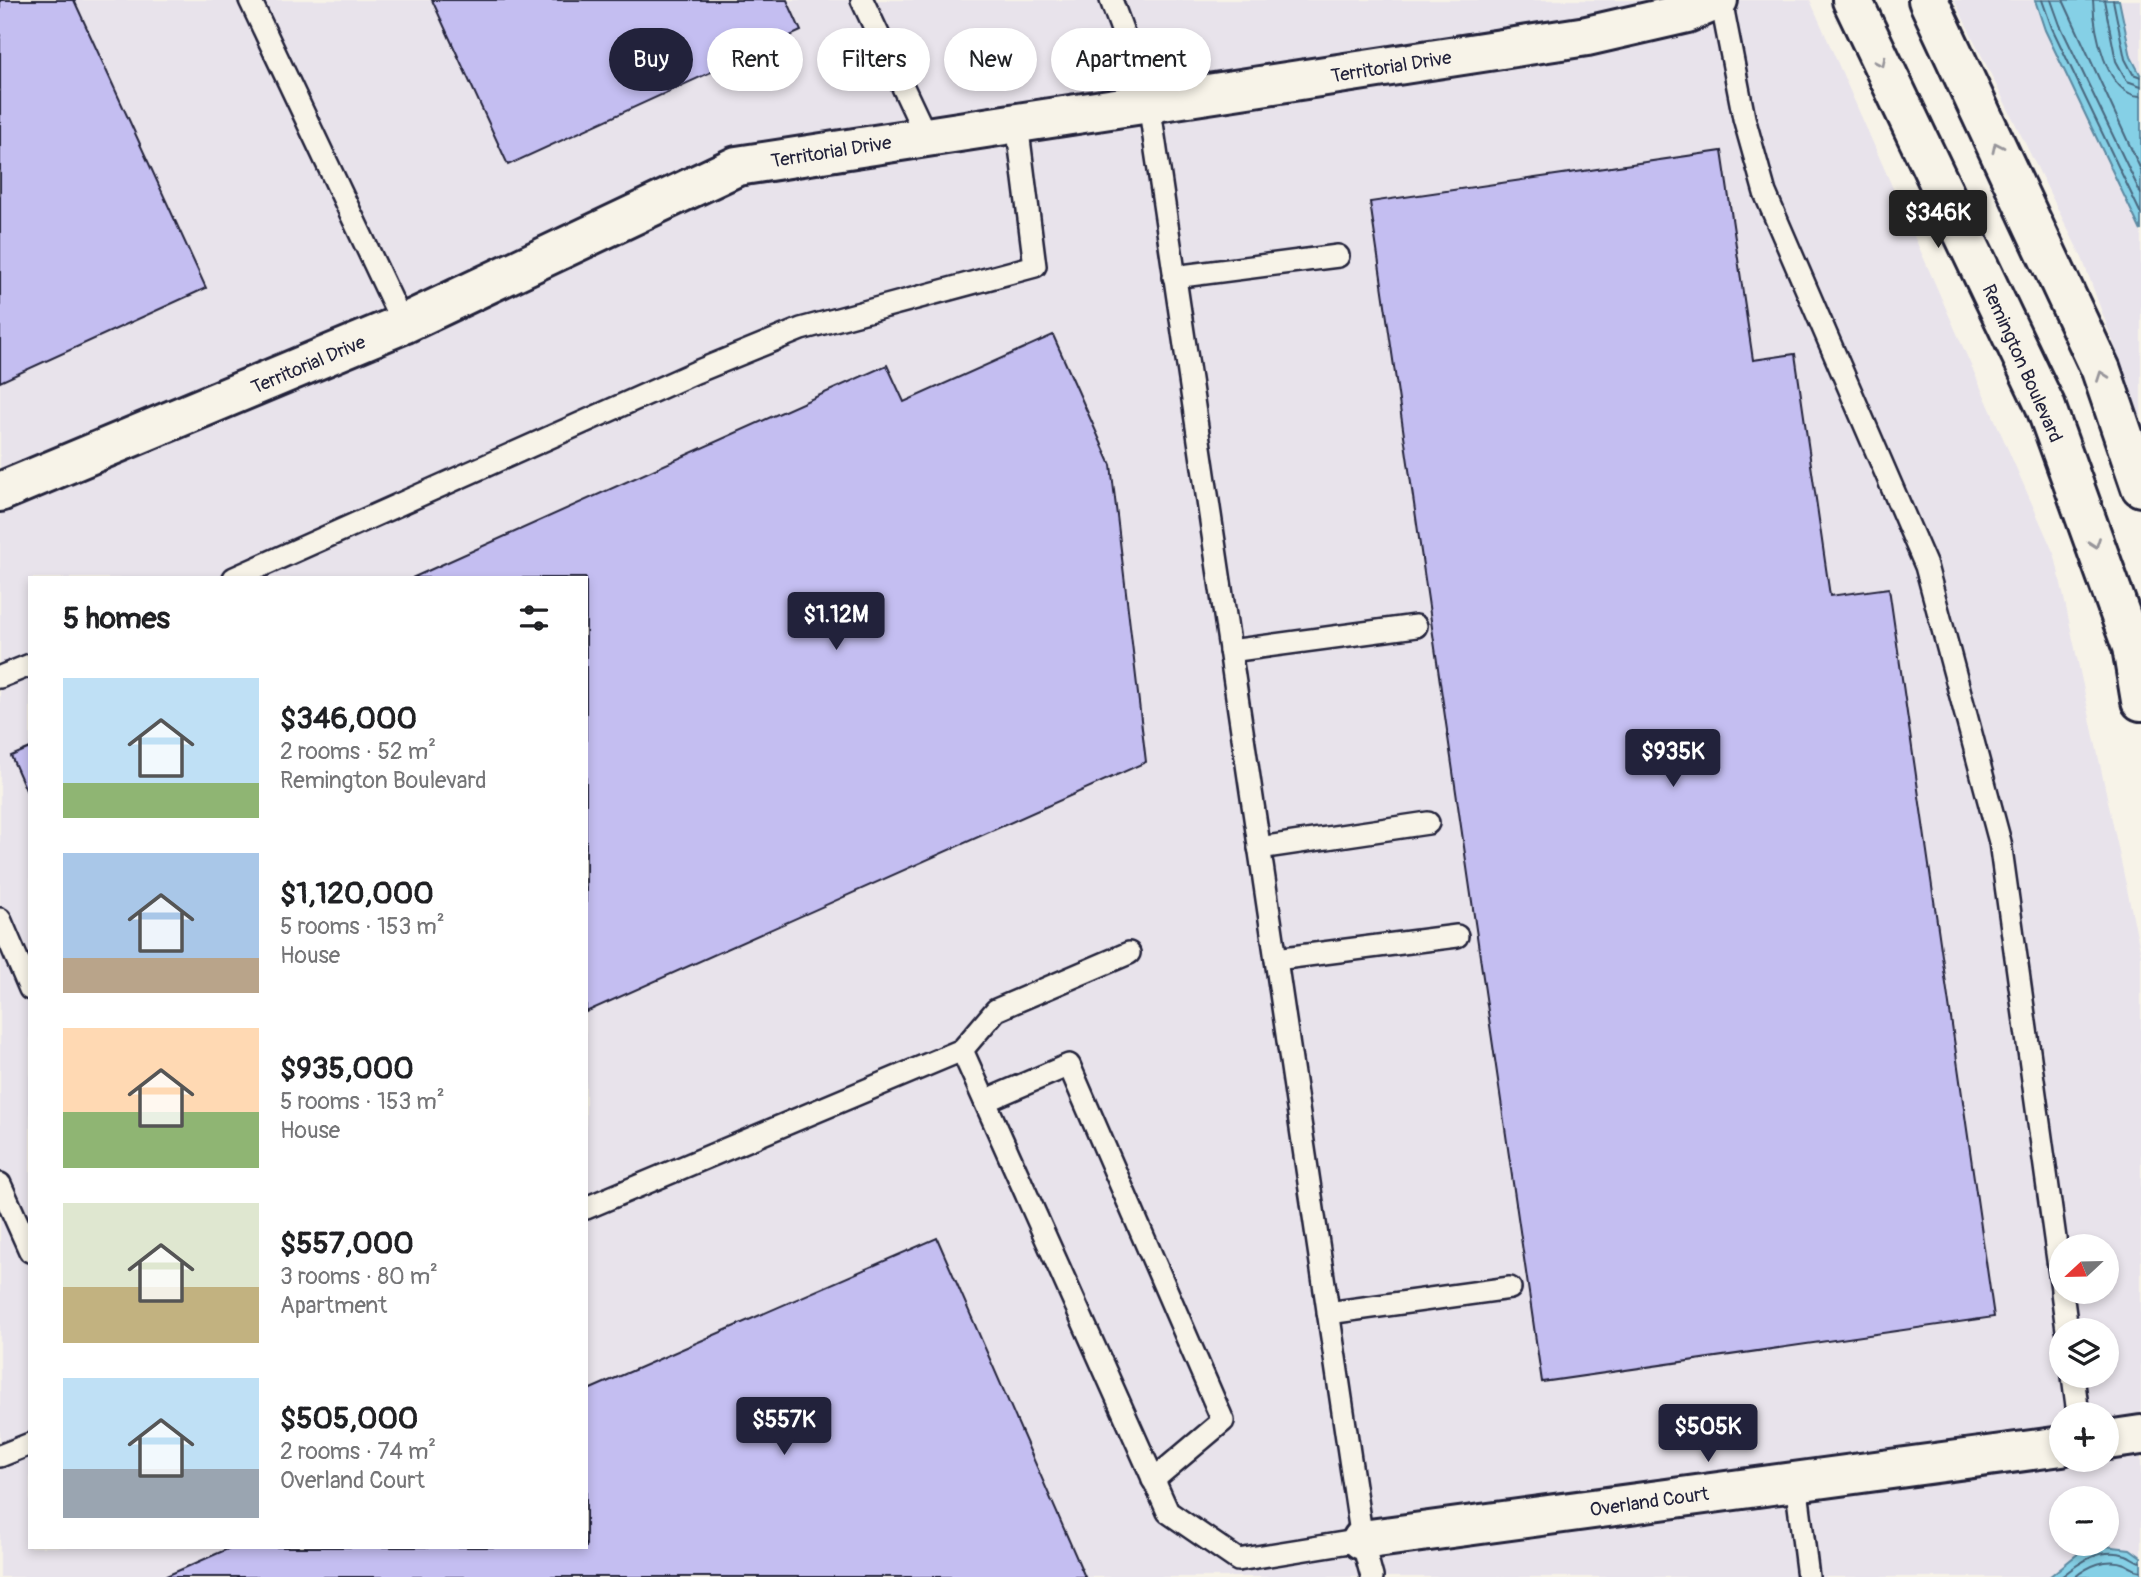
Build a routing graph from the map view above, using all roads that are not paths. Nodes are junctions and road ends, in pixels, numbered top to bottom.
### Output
1 (250, 0) edge
2 (862, 0) edge
3 (1111, 0) edge
4 (1719, 0) edge
5 (1852, 0) edge
6 (1928, 0) edge
7 (1149, 103) junction
8 (1017, 123) junction
9 (926, 136) junction
10 (1338, 256) dead end
11 (1174, 277) junction
12 (403, 324) junction
13 (2128, 420) edge
14 (2141, 487) edge
15 (0, 492) edge
16 (238, 576) edge
17 (1416, 626) dead end
18 (2136, 645) edge
19 (1230, 651) junction
20 (28, 666) edge
21 (0, 677) edge
22 (2141, 701) edge
23 (1428, 823) dead end
24 (1259, 848) junction
25 (0, 919) edge
26 (1457, 936) dead end
27 (1129, 953) dead end
28 (1276, 959) junction
29 (28, 984) edge
30 (962, 1049) junction
31 (985, 1101) junction
32 (0, 1184) edge
33 (588, 1207) edge
34 (2054, 1234) edge
35 (28, 1247) edge
36 (1510, 1288) dead end
37 (1328, 1314) junction
38 (2141, 1435) edge
39 (2119, 1438) edge
40 (28, 1445) edge
41 (2049, 1448) edge
42 (0, 1456) edge
43 (1153, 1480) junction
44 (1796, 1482) junction
45 (1362, 1540) junction
46 (1240, 1568) edge
47 (1372, 1577) edge
48 (1808, 1577) edge

1 - 12 lane
2 - 9 lane
3 - 7 lane
4 - 7 street, Territorial Drive
4 - 34 lane
5 -> 18 street, Remington Boulevard
13 -> 6 street
7 - 8 street, Territorial Drive
7 - 11 lane
8 - 9 street, Territorial Drive
8 - 16 lane
9 - 12 street, Territorial Drive
10 - 11 lane
11 - 19 lane
12 - 15 street, Territorial Drive
13 - 14 street
17 - 19 lane
18 - 22 street, Remington Boulevard
19 - 24 lane
20 - 21 lane
23 - 24 lane
24 - 28 lane
25 - 29 lane
26 - 28 lane
27 - 30 lane
28 - 37 lane
30 - 31 lane
30 - 33 lane
31 - 43 lane
31 - 43 lane
32 - 35 lane
36 - 37 lane
37 - 45 lane
38 - 39 street
40 - 42 lane
41 - 44 street, Overland Court
43 - 46 lane
44 - 45 street, Overland Court
44 - 48 lane
45 - 46 lane
45 - 47 lane

